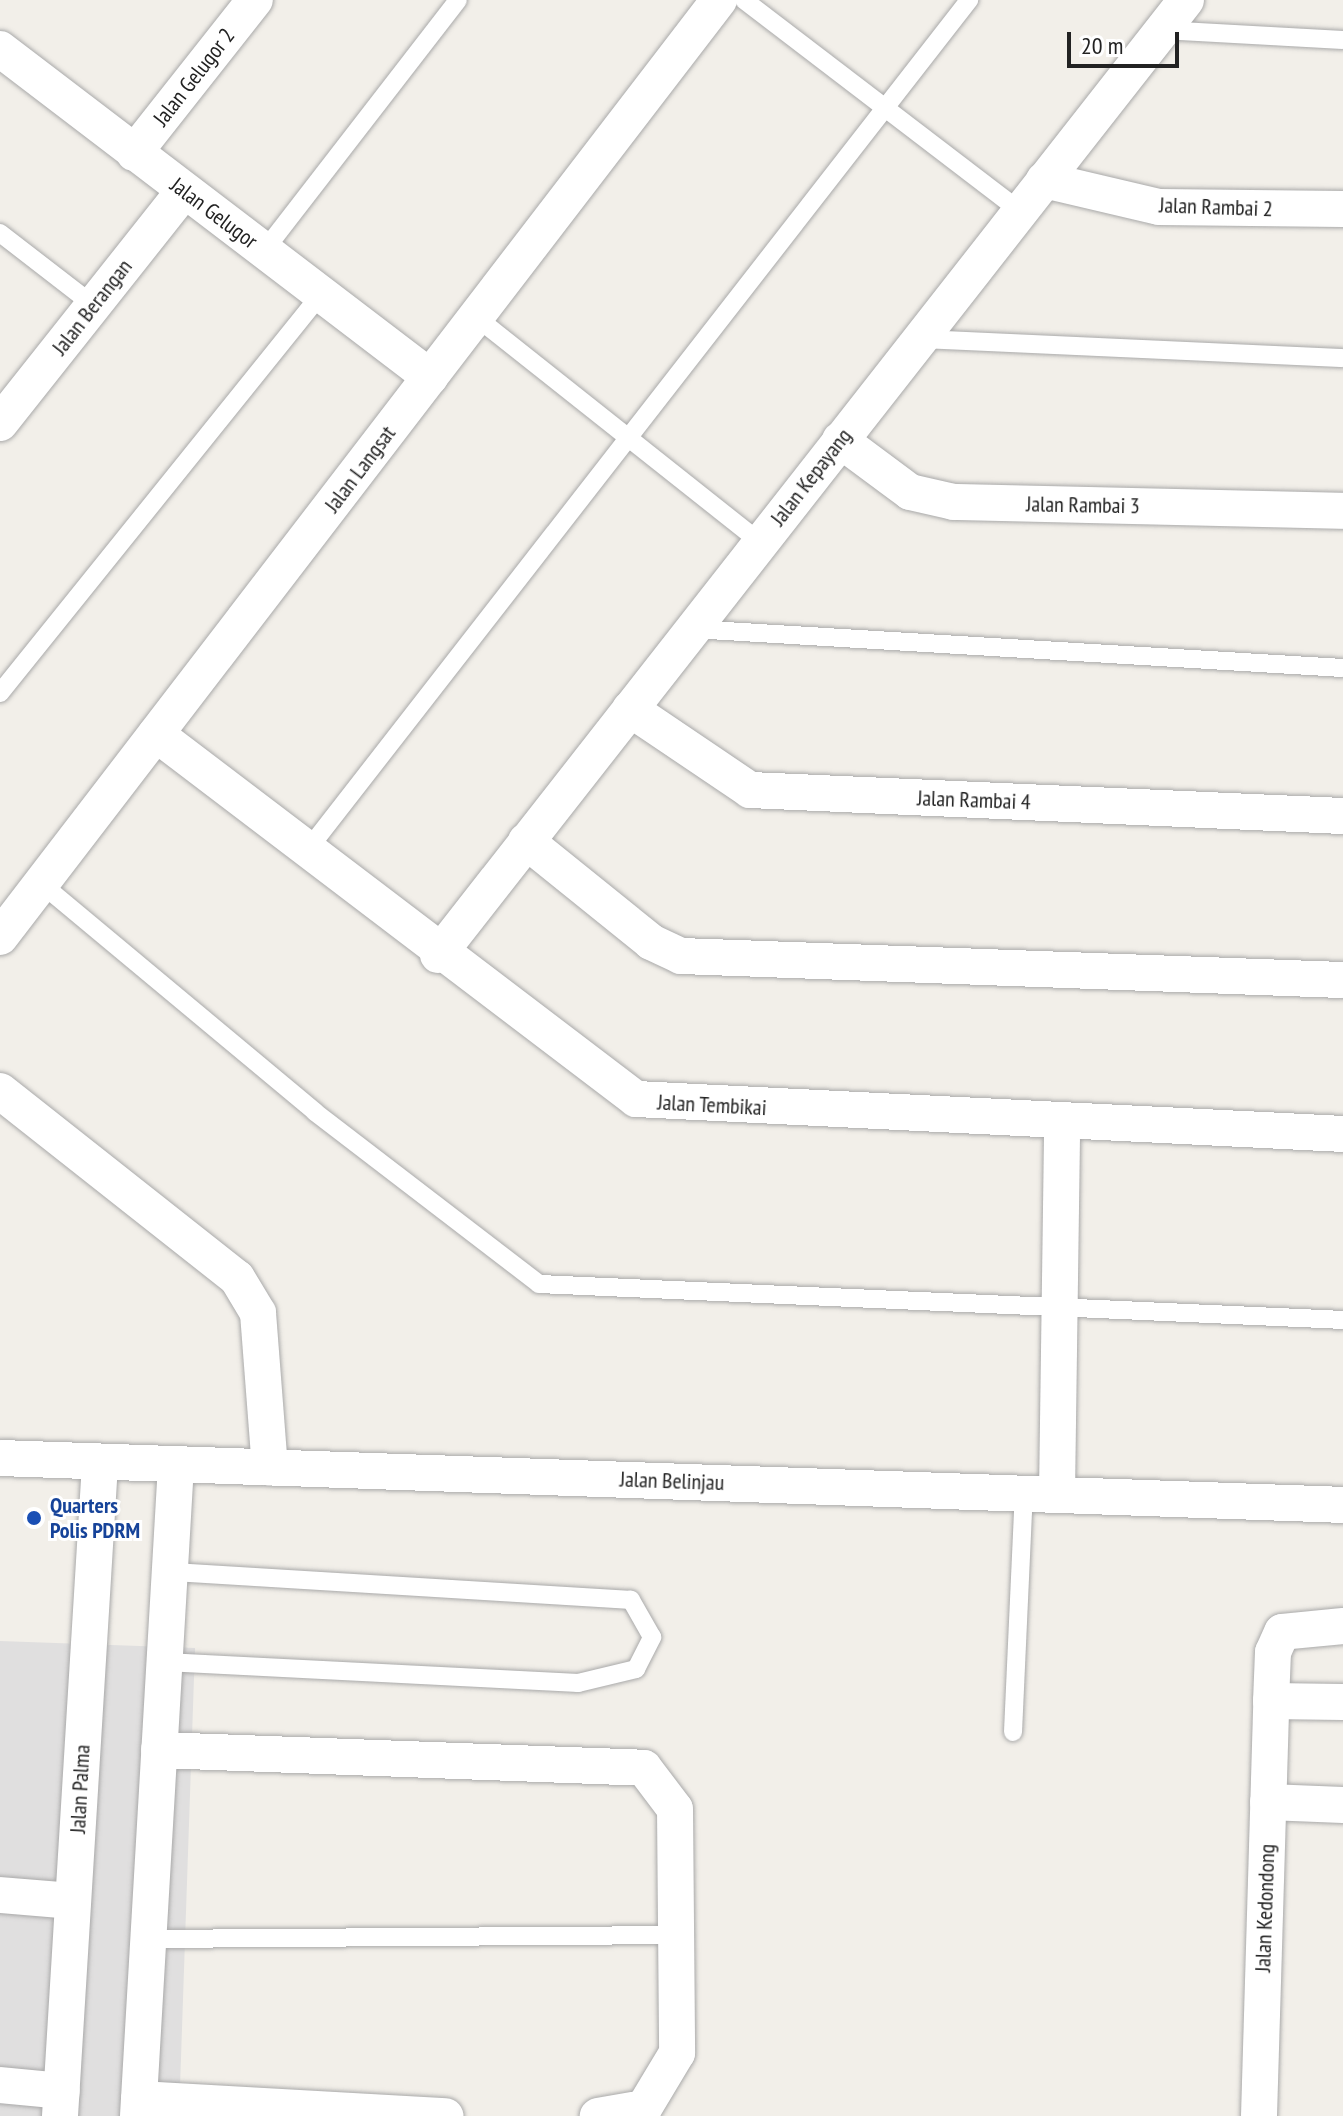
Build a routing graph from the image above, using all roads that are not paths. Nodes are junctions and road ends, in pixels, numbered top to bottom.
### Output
1 (255, 0) edge
2 (458, 0) edge
3 (969, 0) edge
4 (1186, 0) edge
5 (717, 3) edge
6 (1162, 30) junction
7 (1343, 40) edge
8 (0, 49) edge
9 (885, 108) junction
10 (134, 153) junction
11 (1044, 180) junction
12 (184, 191) junction
13 (1343, 209) edge
14 (1020, 211) junction
15 (0, 233) edge
16 (264, 251) junction
17 (321, 294) junction
18 (93, 305) junction
19 (476, 317) junction
20 (920, 339) junction
21 (1343, 358) edge
22 (430, 377) junction
23 (0, 423) edge
24 (628, 439) junction
25 (840, 440) junction
26 (1343, 511) edge
27 (760, 542) junction
28 (692, 629) junction
29 (1343, 668) edge
30 (0, 693) edge
31 (630, 709) junction
32 (156, 734) junction
33 (1343, 816) edge
34 (526, 841) junction
35 (306, 852) junction
36 (43, 885) junction
37 (0, 937) edge
38 (438, 955) junction
39 (1343, 980) edge
40 (0, 1091) edge
41 (1062, 1121) junction
42 (1343, 1134) edge
43 (1059, 1312) junction
44 (1343, 1320) edge
45 (0, 1458) edge
46 (100, 1463) junction
47 (176, 1465) junction
48 (270, 1468) junction
49 (1040, 1493) junction
50 (1343, 1505) edge
51 (170, 1572) junction
52 (1343, 1626) edge
53 (165, 1662) junction
54 (1271, 1701) junction
55 (1343, 1702) edge
56 (1013, 1732) dead end
57 (159, 1750) junction
58 (1268, 1802) junction
59 (1343, 1805) edge
60 (0, 1895) edge
61 (73, 1901) junction
62 (677, 1935) junction
63 (147, 1939) junction
64 (0, 2085) edge
65 (61, 2103) edge
66 (138, 2107) edge
67 (446, 2116) edge
68 (598, 2116) edge
69 (1259, 2116) edge

1 - 10 street, Jalan Gelugor 2
2 - 16 lane
3 - 9 lane
4 - 6 street, Jalan Kepayang
5 - 9 lane
5 - 19 street, Jalan Langsat
6 - 7 lane
6 - 11 street, Jalan Kepayang
8 - 10 street, Jalan Gelugor
9 - 14 lane
9 - 24 lane
10 - 12 street, Jalan Gelugor
11 - 13 street, Jalan Rambai 2
11 - 14 street, Jalan Kepayang
12 - 16 street, Jalan Gelugor
12 - 18 street, Jalan Berangan
14 - 20 street, Jalan Kepayang
15 - 18 lane
16 - 17 street, Jalan Gelugor
17 - 22 street, Jalan Gelugor
17 - 30 lane
18 - 23 street, Jalan Berangan
19 - 22 street, Jalan Langsat
19 - 24 lane
20 - 21 lane
20 - 25 street, Jalan Kepayang
22 - 32 street, Jalan Langsat
24 - 27 lane
24 - 35 lane
25 - 26 street, Jalan Rambai 3
25 - 27 street, Jalan Kepayang
27 - 28 street, Jalan Kepayang
28 - 29 lane
28 - 31 street, Jalan Kepayang
31 - 33 street, Jalan Rambai 4
31 - 34 street, Jalan Kepayang
32 - 35 street, Jalan Tembikai
32 - 36 street, Jalan Langsat
34 - 38 street, Jalan Kepayang
34 - 39 street
35 - 38 street, Jalan Tembikai
36 - 37 street, Jalan Langsat
36 - 43 lane
38 - 41 street, Jalan Tembikai
40 - 48 street
41 - 42 street, Jalan Tembikai
41 - 43 street
43 - 44 lane
43 - 49 street
45 - 46 street, Jalan Belinjau
46 - 47 street, Jalan Belinjau
46 - 61 street, Jalan Palma
47 - 48 street, Jalan Belinjau
47 - 51 street
48 - 49 street, Jalan Belinjau
49 - 50 street, Jalan Belinjau
49 - 56 lane
51 - 53 street
51 - 53 lane
52 - 54 street, Jalan Kedondong
53 - 57 street
54 - 55 street
54 - 58 street, Jalan Kedondong
57 - 62 street
57 - 63 street
58 - 59 street
58 - 69 street, Jalan Kedondong
60 - 61 street
61 - 65 street, Jalan Palma
62 - 63 lane
62 - 68 street
63 - 66 street
64 - 65 street
66 - 67 street

